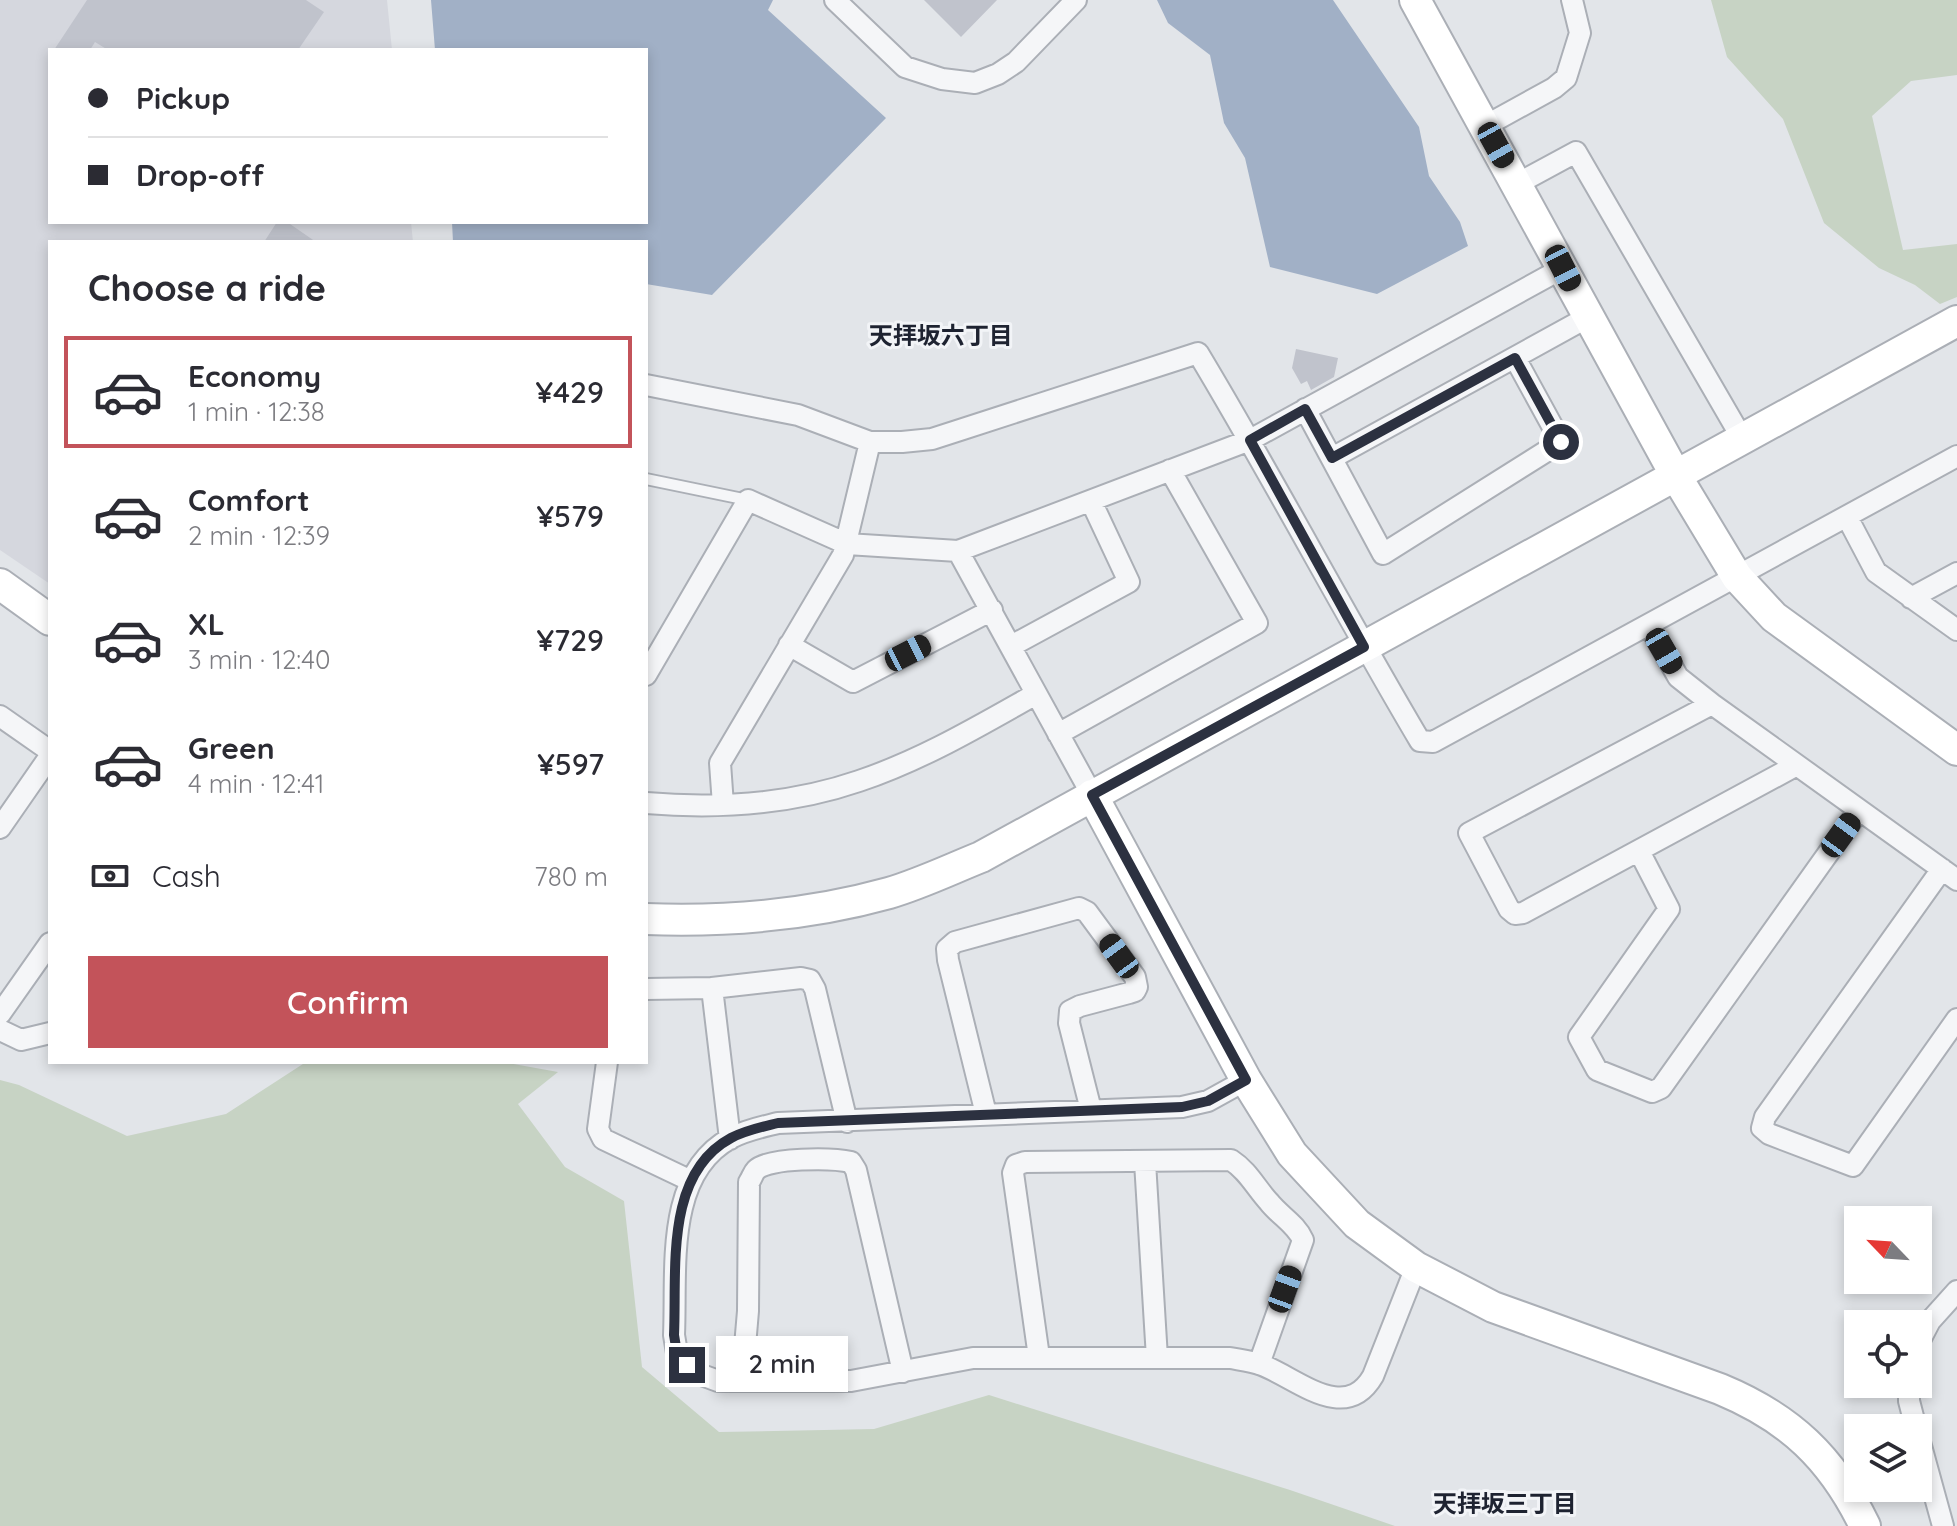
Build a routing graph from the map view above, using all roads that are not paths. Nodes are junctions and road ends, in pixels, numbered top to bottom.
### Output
1 (835, 0) edge
2 (1076, 0) edge
3 (1415, 0) edge
4 (1572, 0) edge
5 (1485, 126) junction
6 (1517, 184) junction
7 (1563, 268) junction
8 (1588, 317) junction
9 (1957, 321) edge
10 (1515, 358) junction
11 (648, 385) edge
12 (1305, 409) junction
13 (1250, 440) junction
14 (1743, 440) junction
15 (870, 442) junction
16 (1957, 456) edge
17 (1332, 458) junction
18 (1170, 470) junction
19 (1676, 476) junction
20 (648, 479) edge
21 (748, 500) junction
22 (1091, 501) junction
23 (1847, 517) junction
24 (847, 544) junction
25 (958, 551) junction
26 (1957, 573) edge
27 (1737, 577) junction
28 (0, 584) edge
29 (1911, 598) junction
30 (992, 610) junction
31 (48, 619) edge
32 (1649, 625) junction
33 (1957, 630) edge
34 (789, 645) junction
35 (1011, 646) junction
36 (1364, 647) junction
37 (648, 672) edge
38 (1036, 694) junction
39 (1712, 704) junction
40 (0, 716) edge
41 (1058, 734) junction
42 (1957, 750) edge
43 (48, 752) edge
44 (48, 757) edge
45 (1797, 765) junction
46 (1092, 795) junction
47 (648, 803) edge
48 (723, 805) junction
49 (1859, 810) junction
50 (0, 828) edge
51 (1639, 851) junction
52 (1949, 874) edge
53 (648, 919) edge
54 (48, 946) edge
55 (712, 988) junction
56 (648, 989) edge
57 (0, 1014) edge
58 (1957, 1019) edge
59 (0, 1030) edge
60 (48, 1033) edge
61 (607, 1064) edge
62 (1246, 1080) junction
63 (1091, 1110) junction
64 (986, 1114) junction
65 (847, 1122) junction
66 (730, 1139) junction
67 (1145, 1162) junction
68 (689, 1180) junction
69 (1416, 1267) junction
70 (1957, 1291) edge
71 (1932, 1319) edge
72 (1039, 1357) junction
73 (1157, 1358) junction
74 (1259, 1364) junction
75 (903, 1372) junction
76 (742, 1381) junction
77 (1932, 1486) edge
78 (1865, 1526) edge
79 (1943, 1526) edge

1 - 2 street
3 - 5 street
4 - 5 street
5 - 6 street
6 - 7 street
6 - 14 street
7 - 8 street
7 - 12 street
8 - 10 street
8 - 19 street
9 - 14 street
10 - 17 street
10 - 17 street
11 - 15 street
12 - 13 street
12 - 17 street
13 - 15 street
13 - 18 street
13 - 36 street
14 - 19 street
15 - 24 street
16 - 23 street
18 - 22 street
18 - 41 street
19 - 27 street
19 - 36 street
20 - 21 lane
21 - 24 street
21 - 37 street
22 - 25 street
22 - 35 street
23 - 27 street
23 - 29 street
24 - 25 street
24 - 34 street
25 - 30 street
26 - 29 street
27 - 32 street
27 - 42 street
28 - 31 street
29 - 33 street
30 - 34 street
30 - 35 street
32 - 36 street
32 - 39 street
34 - 48 street
35 - 38 street
36 - 46 street
38 - 41 street
38 - 48 street
39 - 45 street
39 - 51 street
40 - 43 street
41 - 46 street
44 - 50 street
45 - 49 street
45 - 51 street
46 - 53 street
46 - 62 street
47 - 48 street
49 - 51 street
49 - 52 street
52 - 58 street
54 - 57 street
55 - 56 street
55 - 65 street
55 - 66 street
59 - 60 street
61 - 68 street
62 - 63 street
62 - 69 street
63 - 64 street
63 - 64 street
64 - 65 street
65 - 66 street
66 - 68 street
67 - 72 street
67 - 73 street
67 - 74 street
68 - 76 street
69 - 74 street
69 - 78 street
70 - 71 street
72 - 73 street
72 - 75 street
73 - 74 street
75 - 76 street
75 - 76 street
77 - 79 street

